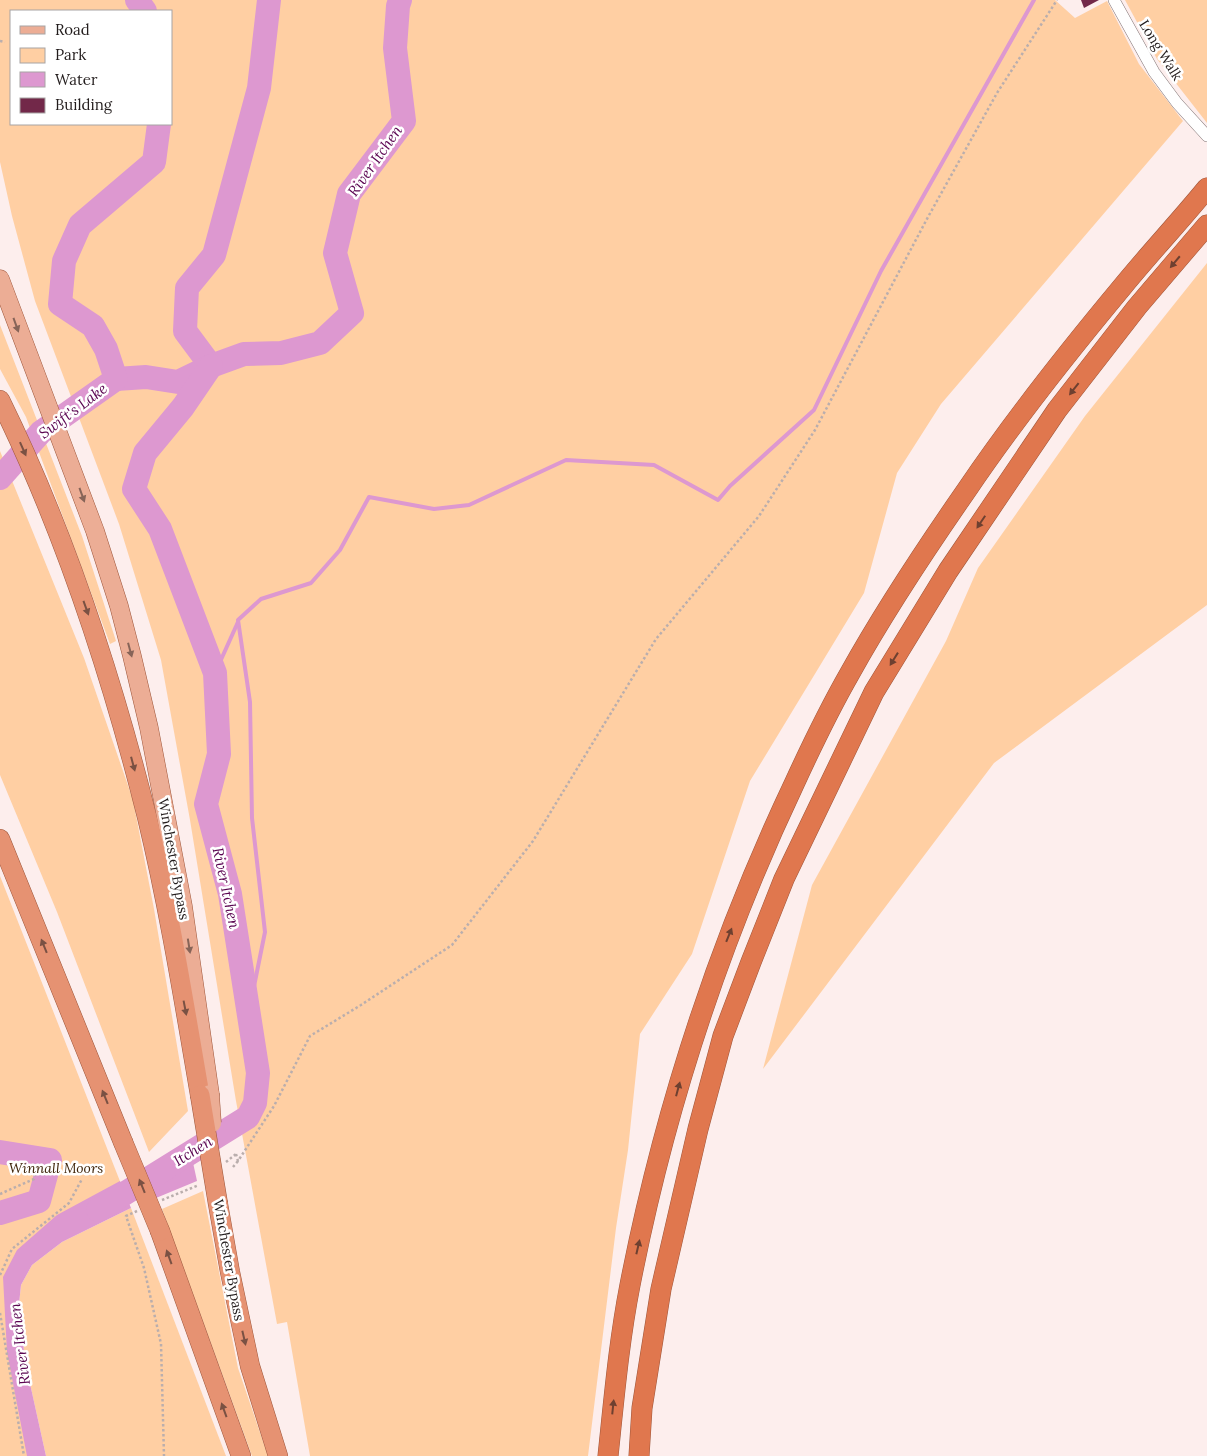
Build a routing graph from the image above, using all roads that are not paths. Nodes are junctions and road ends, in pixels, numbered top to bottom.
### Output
1 (1114, 0) edge
2 (1207, 136) edge
3 (1207, 188) edge
4 (1207, 225) edge
5 (0, 279) edge
6 (4, 408) edge
7 (0, 839) edge
8 (205, 1095) junction
9 (241, 1456) edge
10 (278, 1456) edge
11 (608, 1456) edge
12 (638, 1456) edge

1 - 2 street, Long Walk
11 -> 3 highway
4 -> 12 highway
5 -> 8 main road, Winchester Bypass
6 -> 8 highway, Winchester Bypass
9 -> 7 highway, bridge
8 -> 10 highway, Winchester Bypass, bridge

